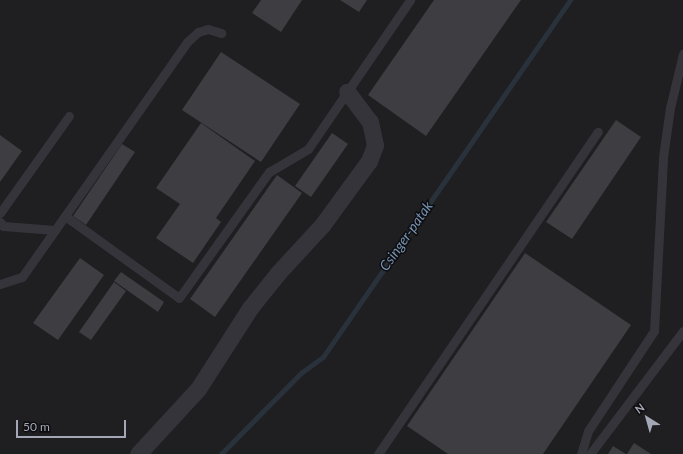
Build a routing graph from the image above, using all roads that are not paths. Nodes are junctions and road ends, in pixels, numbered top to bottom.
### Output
1 (410, 0) edge
2 (221, 33) dead end
3 (683, 54) edge
4 (347, 92) junction
5 (69, 116) dead end
6 (598, 132) dead end
7 (0, 213) edge
8 (65, 216) junction
9 (0, 222) edge
10 (55, 230) junction
11 (0, 284) edge
12 (683, 331) edge
13 (138, 454) edge
14 (378, 454) edge
15 (581, 454) edge
16 (590, 454) edge

1 - 4 lane
2 - 8 lane
3 - 15 lane
4 - 8 lane
4 - 13 street
5 - 7 lane
6 - 14 lane
8 - 10 lane
9 - 10 lane
10 - 11 lane
12 - 16 lane

